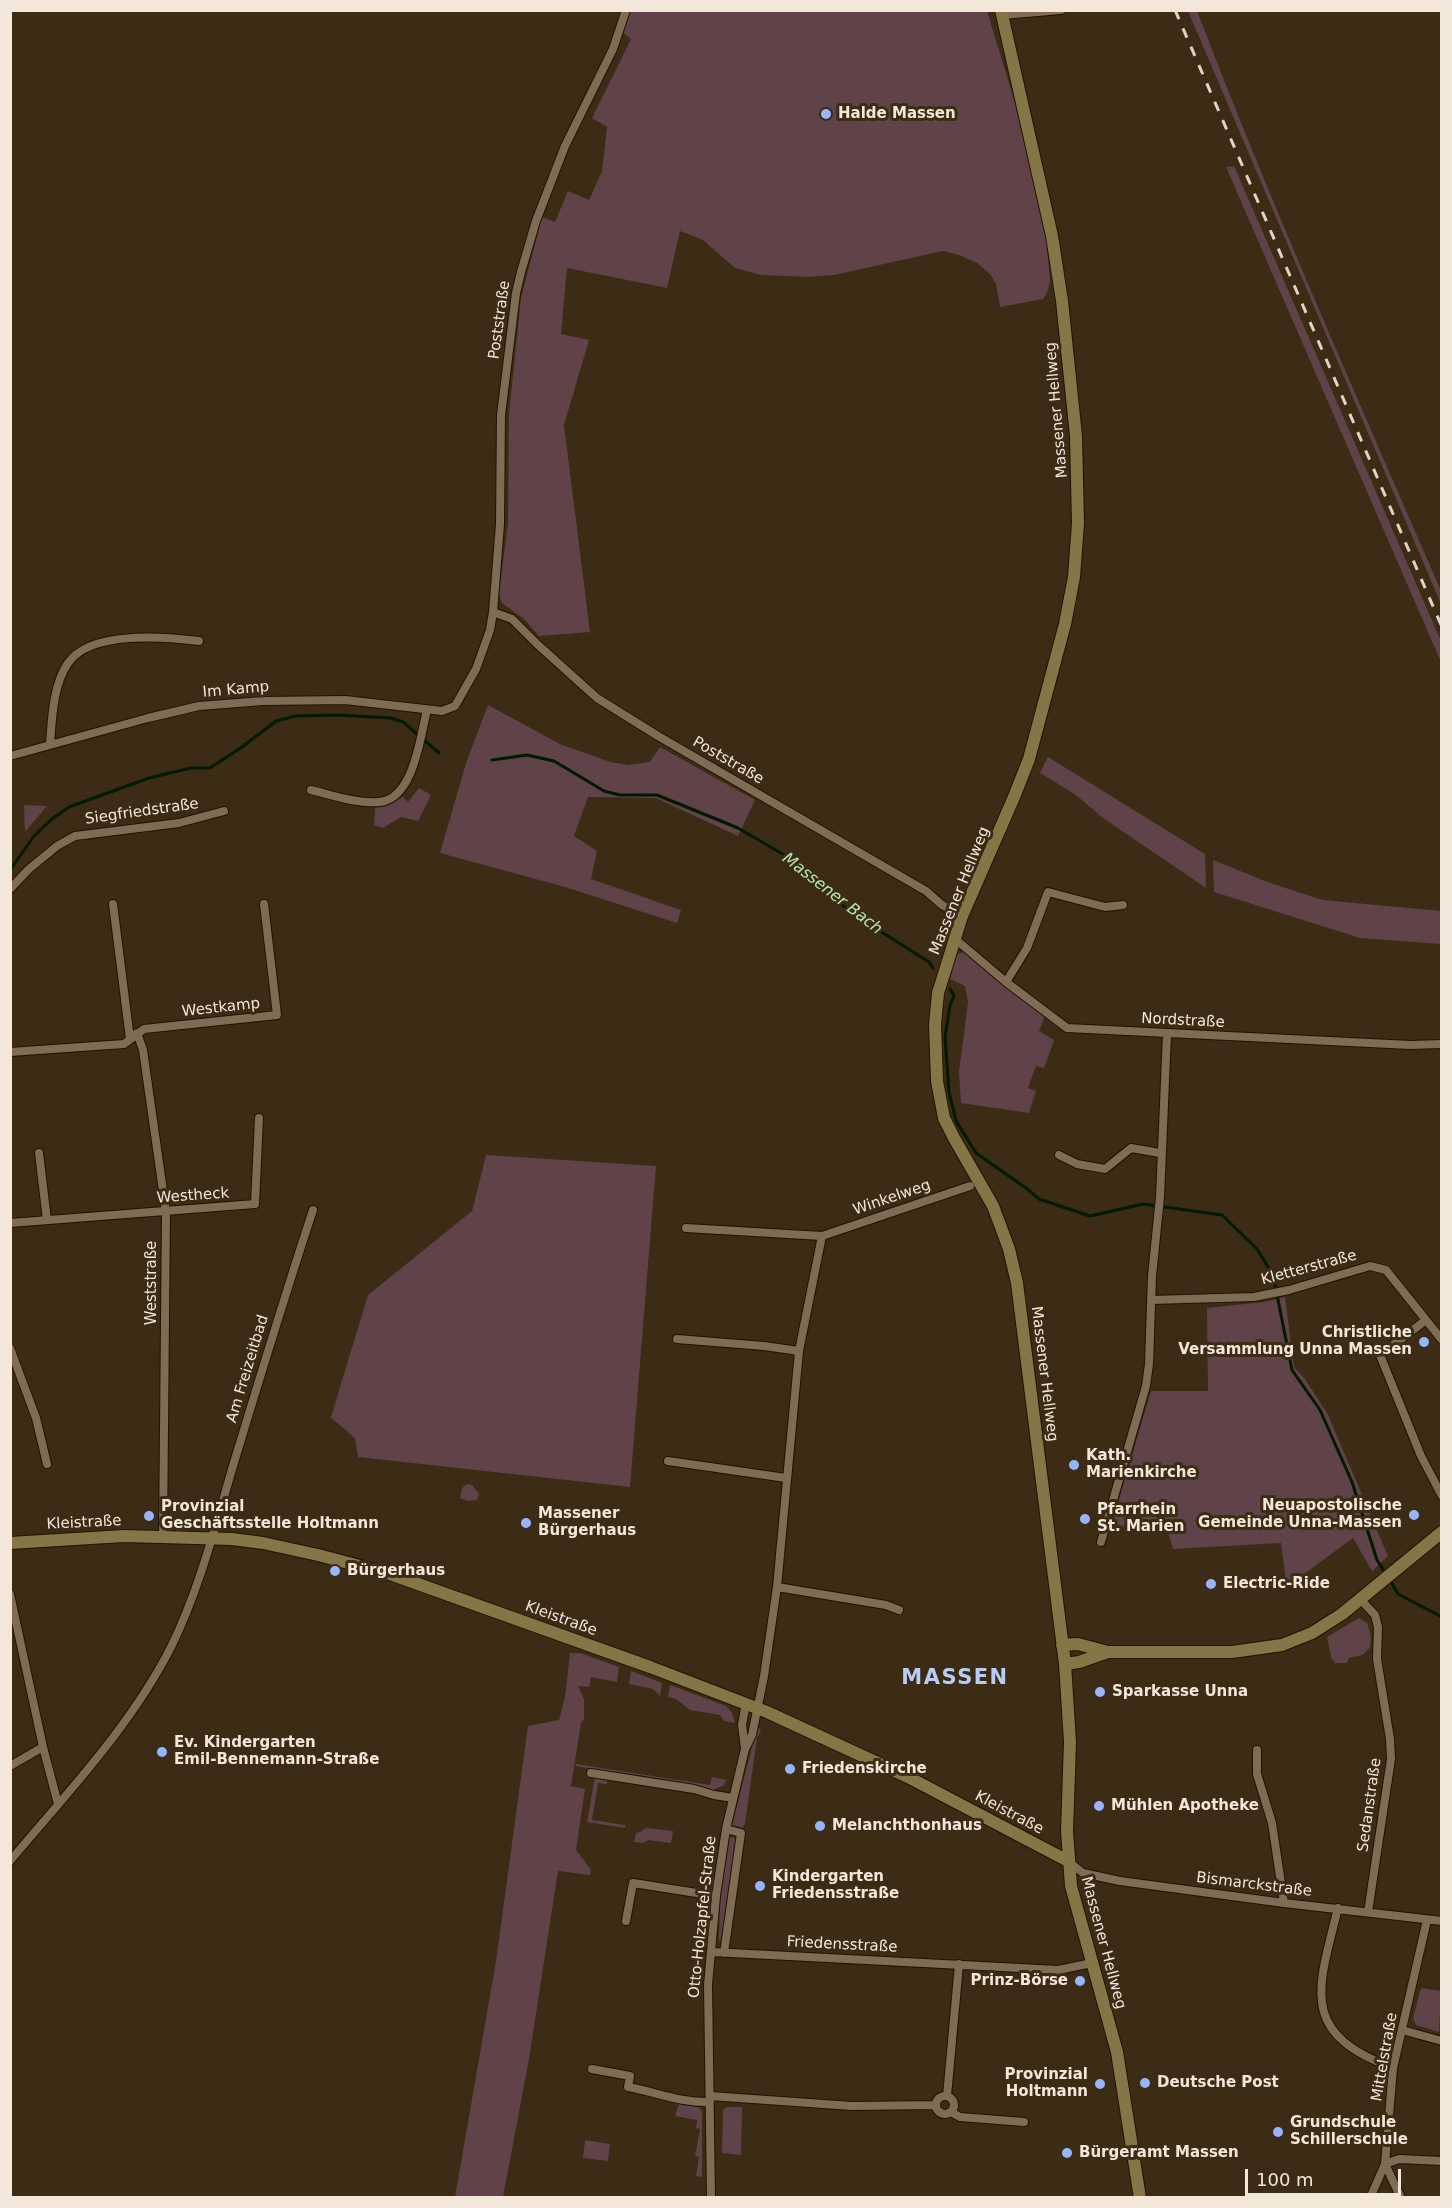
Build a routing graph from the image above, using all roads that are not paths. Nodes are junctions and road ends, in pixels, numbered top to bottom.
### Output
1 (626, 10) edge
2 (1061, 10) edge
3 (1001, 13) edge
4 (493, 612) junction
5 (199, 641) dead end
6 (455, 706) joint
7 (427, 710) junction
8 (50, 744) junction
9 (10, 756) edge
10 (310, 790) dead end
11 (224, 812) dead end
12 (10, 889) edge
13 (113, 904) dead end
14 (264, 904) dead end
15 (1123, 905) dead end
16 (962, 916) junction
17 (954, 938) junction
18 (1006, 982) junction
19 (1167, 1034) junction
20 (134, 1036) junction
21 (1442, 1044) edge
22 (10, 1052) edge
23 (259, 1118) dead end
24 (39, 1153) dead end
25 (1160, 1153) junction
26 (1059, 1155) dead end
27 (970, 1186) dead end
28 (313, 1210) dead end
29 (166, 1212) junction
30 (47, 1220) junction
31 (10, 1223) edge
32 (686, 1228) dead end
33 (822, 1236) junction
34 (1151, 1300) junction
35 (1426, 1320) junction
36 (677, 1339) dead end
37 (1442, 1340) edge
38 (10, 1348) edge
39 (799, 1351) junction
40 (668, 1461) dead end
41 (47, 1464) dead end
42 (786, 1478) junction
43 (1442, 1496) edge
44 (1442, 1532) edge
45 (163, 1536) junction
46 (212, 1537) junction
47 (1101, 1542) dead end
48 (10, 1543) edge
49 (777, 1587) junction
50 (10, 1594) edge
51 (1361, 1600) junction
52 (899, 1610) dead end
53 (1062, 1645) junction
54 (1108, 1652) junction
55 (1065, 1664) junction
56 (752, 1706) junction
57 (43, 1747) junction
58 (1257, 1750) dead end
59 (10, 1766) edge
60 (591, 1773) dead end
61 (733, 1798) junction
62 (58, 1804) junction
63 (726, 1828) junction
64 (10, 1861) edge
65 (1068, 1861) junction
66 (716, 1896) junction
67 (1284, 1903) junction
68 (1338, 1908) junction
69 (1368, 1912) junction
70 (1427, 1920) junction
71 (626, 1921) dead end
72 (1442, 1921) edge
73 (712, 1952) junction
74 (724, 1953) junction
75 (1092, 1963) junction
76 (958, 1964) junction
77 (1402, 2030) junction
78 (1442, 2041) edge
79 (1393, 2067) junction
80 (592, 2069) dead end
81 (947, 2096) junction
82 (710, 2099) junction
83 (936, 2106) junction
84 (951, 2112) junction
85 (1024, 2122) dead end
86 (1442, 2161) edge
87 (1385, 2164) junction
88 (711, 2198) edge
89 (1140, 2198) edge
90 (1370, 2198) edge
91 (1401, 2198) edge

1 - 4 street, Poststraße
2 - 3 street
3 - 16 main road, Massener Hellweg
4 - 6 street, Poststraße
4 - 16 street, Poststraße
5 - 8 street
6 - 7 street, Im Kamp
7 - 8 street, Im Kamp
7 - 10 street
8 - 9 street, Im Kamp
11 - 12 street, Siegfriedstraße
13 - 20 street
14 - 20 street, Westkamp
15 - 18 street
16 - 17 main road, Massener Hellweg
17 - 18 street, Nordstraße
17 - 53 main road, Massener Hellweg
18 - 19 street, Nordstraße
19 - 21 street, Nordstraße
19 - 25 street
20 - 22 street, Westkamp
20 - 29 street, Weststraße
23 - 29 street, Westheck
24 - 30 street
25 - 26 street
25 - 34 street
27 - 33 street, Winkelweg
28 - 46 street, Am Freizeitbad
29 - 30 street, Westheck
29 - 45 street, Weststraße
30 - 31 street, Westheck
32 - 33 street, Winkelweg
33 - 39 street
34 - 35 street, Kletterstraße
34 - 47 street
35 - 37 street, Kletterstraße
35 - 43 street
36 - 39 street
38 - 41 street
39 - 42 street
40 - 42 street
42 - 49 street
44 - 51 main road
45 - 46 main road, Kleistraße
45 - 48 main road, Kleistraße
46 - 56 main road, Kleistraße
46 - 62 street, Am Freizeitbad
49 - 52 street
49 - 56 street
50 - 57 street
51 - 54 main road
51 - 69 street, Sedanstraße
53 - 54 main road
53 - 55 main road, Massener Hellweg
54 - 55 main road
55 - 65 main road, Massener Hellweg
56 - 61 street, Otto-Holzapfel-Straße
56 - 65 main road, Kleistraße
57 - 59 street
57 - 62 street
58 - 67 street
60 - 61 street
61 - 63 street, Otto-Holzapfel-Straße
62 - 64 street, Am Freizeitbad
63 - 66 street, Otto-Holzapfel-Straße
63 - 74 street
65 - 67 street, Bismarckstraße
65 - 75 main road, Massener Hellweg
66 - 71 street
66 - 73 street, Otto-Holzapfel-Straße
67 - 68 street, Bismarckstraße
68 - 69 street, Bismarckstraße
68 - 79 street
69 - 70 street, Bismarckstraße
70 - 72 street, Bismarckstraße
70 - 77 street, Mittelstraße
73 - 74 street, Friedensstraße
73 - 82 street, Otto-Holzapfel-Straße
74 - 76 street, Friedensstraße
75 - 76 street, Friedensstraße
75 - 89 main road, Massener Hellweg
76 - 81 street
77 - 78 street
77 - 79 street, Mittelstraße
79 - 87 street, Mittelstraße
80 - 82 street
81 - 83 street
81 - 84 street
82 - 83 street
82 - 88 street, Otto-Holzapfel-Straße
83 - 84 street
84 - 85 street
86 - 87 street
87 - 90 street, Mittelstraße
87 - 91 street

